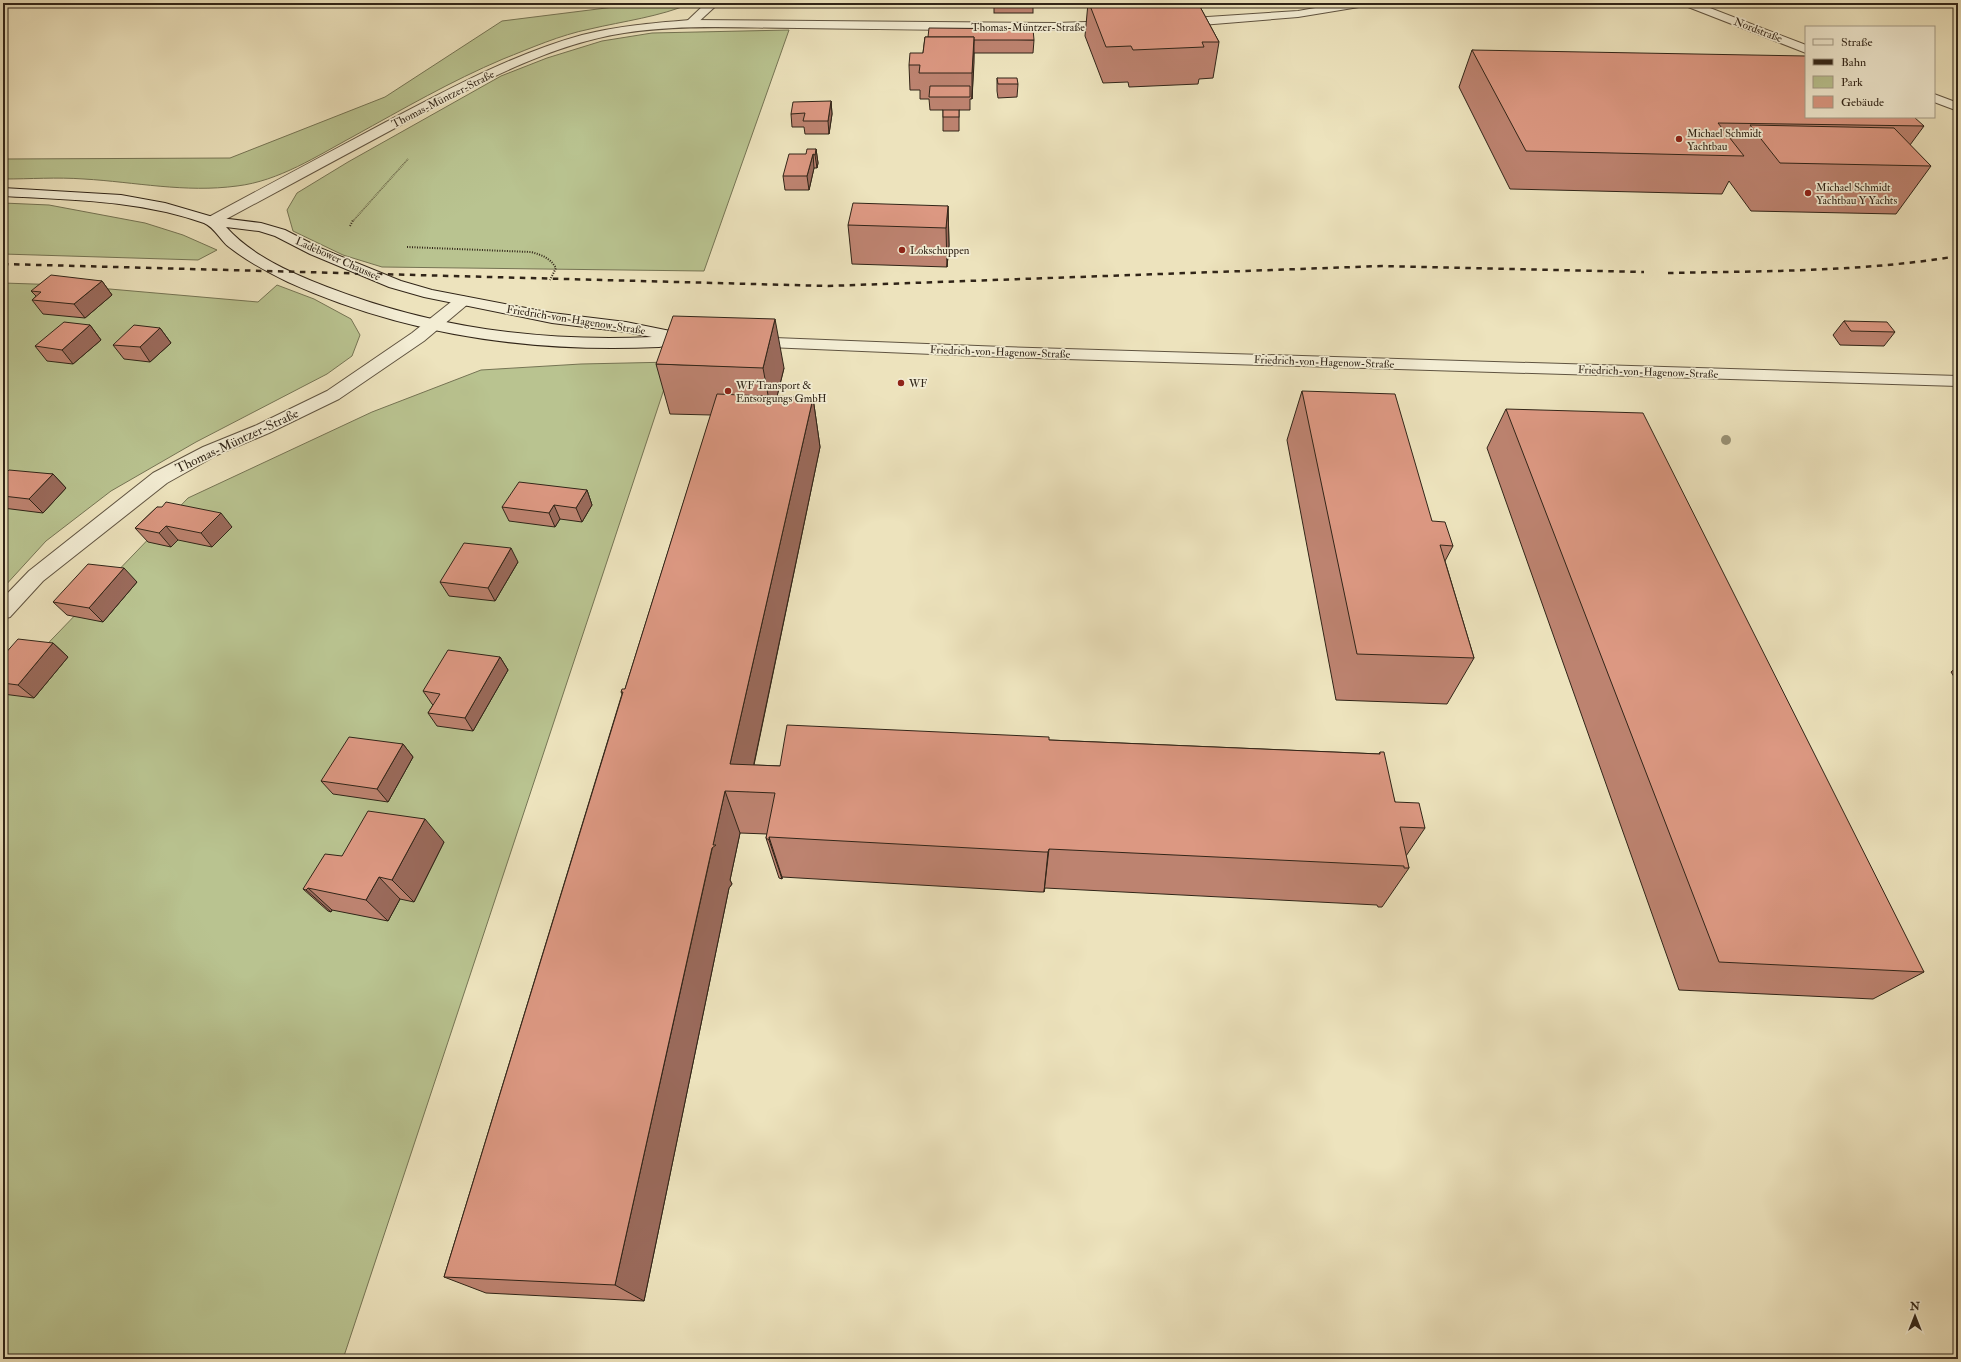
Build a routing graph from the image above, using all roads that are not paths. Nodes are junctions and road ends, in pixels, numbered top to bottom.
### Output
1 (713, 3) edge
2 (1365, 3) edge
3 (1687, 3) edge
4 (1168, 23) edge
5 (690, 24) junction
6 (1130, 25) edge
7 (1805, 48) edge
8 (1935, 98) edge
9 (1958, 107) edge
10 (3, 192) edge
11 (212, 222) junction
12 (462, 301) junction
13 (434, 326) junction
14 (737, 342) edge
15 (1958, 381) edge
16 (3, 611) edge

1 - 5 street
2 - 4 street
3 - 7 street, Nordstraße
5 - 6 street, Thomas-Müntzer-Straße
5 - 11 street, Thomas-Müntzer-Straße
8 - 9 street
10 - 11 street, Ladebower Chaussee
11 - 12 street, Ladebower Chaussee
11 - 13 street, Ladebower Chaussee
12 - 13 street, Thomas-Müntzer-Straße
12 - 13 street, Friedrich-von-Hagenow-Straße
13 - 16 street, Thomas-Müntzer-Straße
14 - 15 street, Friedrich-von-Hagenow-Straße

